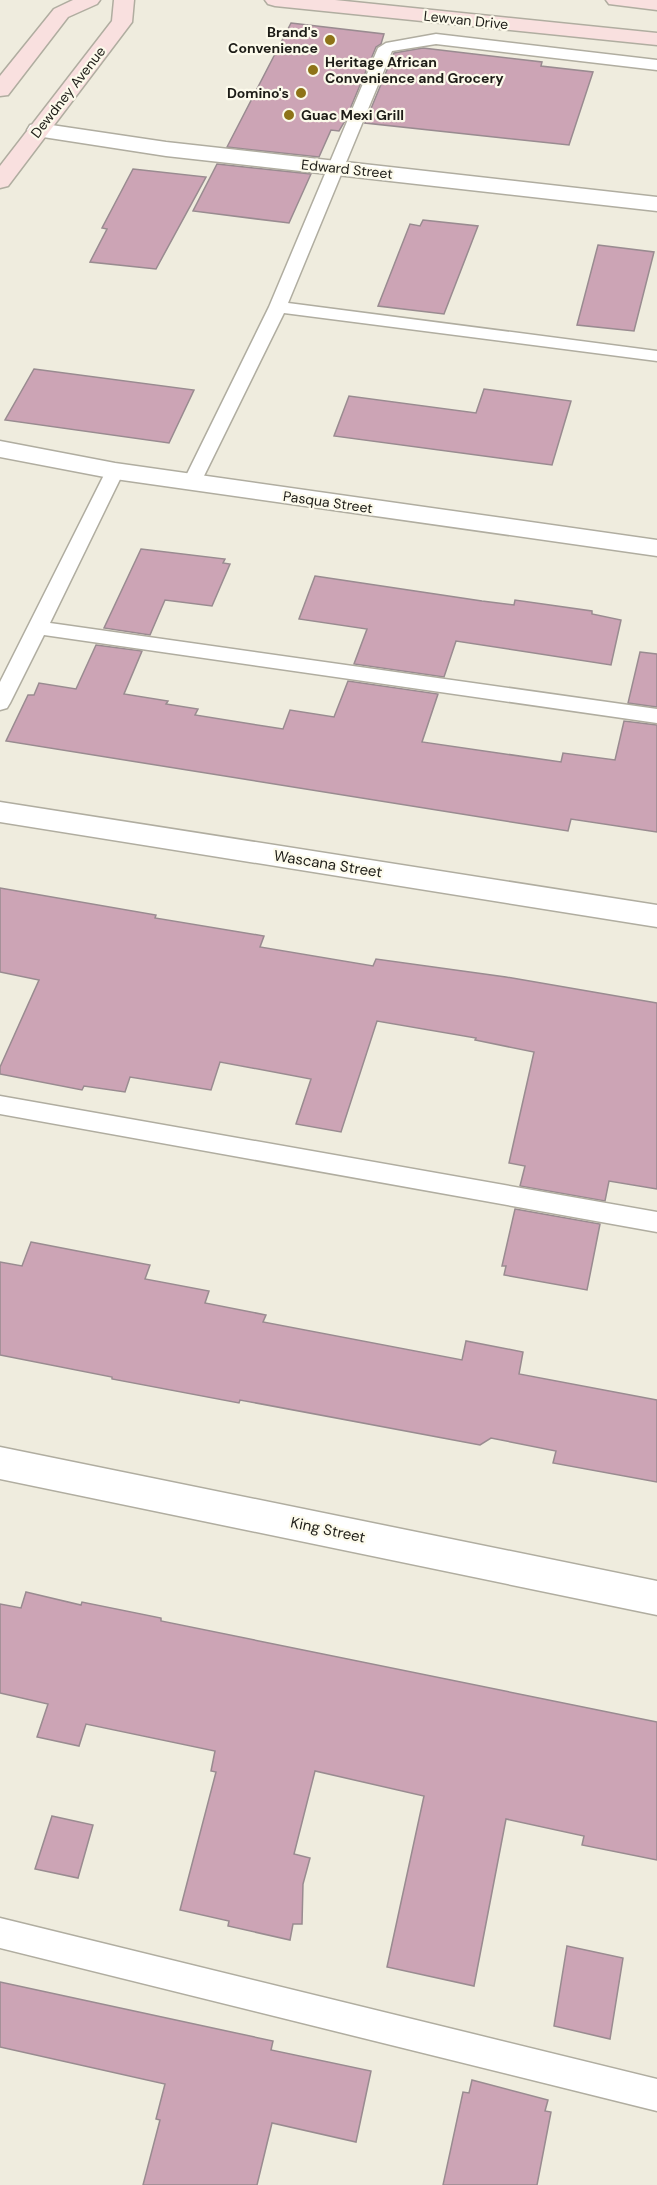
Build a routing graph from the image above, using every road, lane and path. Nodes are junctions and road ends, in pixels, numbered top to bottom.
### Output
1 (90, 0) edge
2 (124, 0) edge
3 (275, 0) edge
4 (616, 0) edge
5 (657, 4) edge
6 (657, 39) edge
7 (657, 65) edge
8 (0, 90) edge
9 (38, 130) junction
10 (335, 168) junction
11 (0, 181) edge
12 (657, 204) edge
13 (278, 307) junction
14 (657, 356) edge
15 (0, 449) edge
16 (115, 471) junction
17 (192, 482) junction
18 (657, 548) edge
19 (38, 628) junction
20 (0, 703) edge
21 (657, 716) edge
22 (0, 812) edge
23 (657, 916) edge
24 (0, 1105) edge
25 (657, 1222) edge
26 (0, 1462) edge
27 (657, 1598) edge
28 (0, 1933) edge
29 (657, 2096) edge

1 - 8 main road
2 - 9 main road, Dewdney Avenue
3 - 6 main road, Lewvan Drive
4 - 5 main road
7 - 10 lane
9 - 10 street, Edward Street
9 - 11 main road, Dewdney Avenue
10 - 12 street, Edward Street
10 - 13 lane
13 - 14 lane
13 - 17 lane
15 - 16 street, Pasqua Street
16 - 17 street, Pasqua Street
16 - 19 lane
17 - 18 street, Pasqua Street
19 - 20 lane
19 - 21 lane
22 - 23 street, Wascana Street
24 - 25 lane
26 - 27 street, King Street
28 - 29 lane

